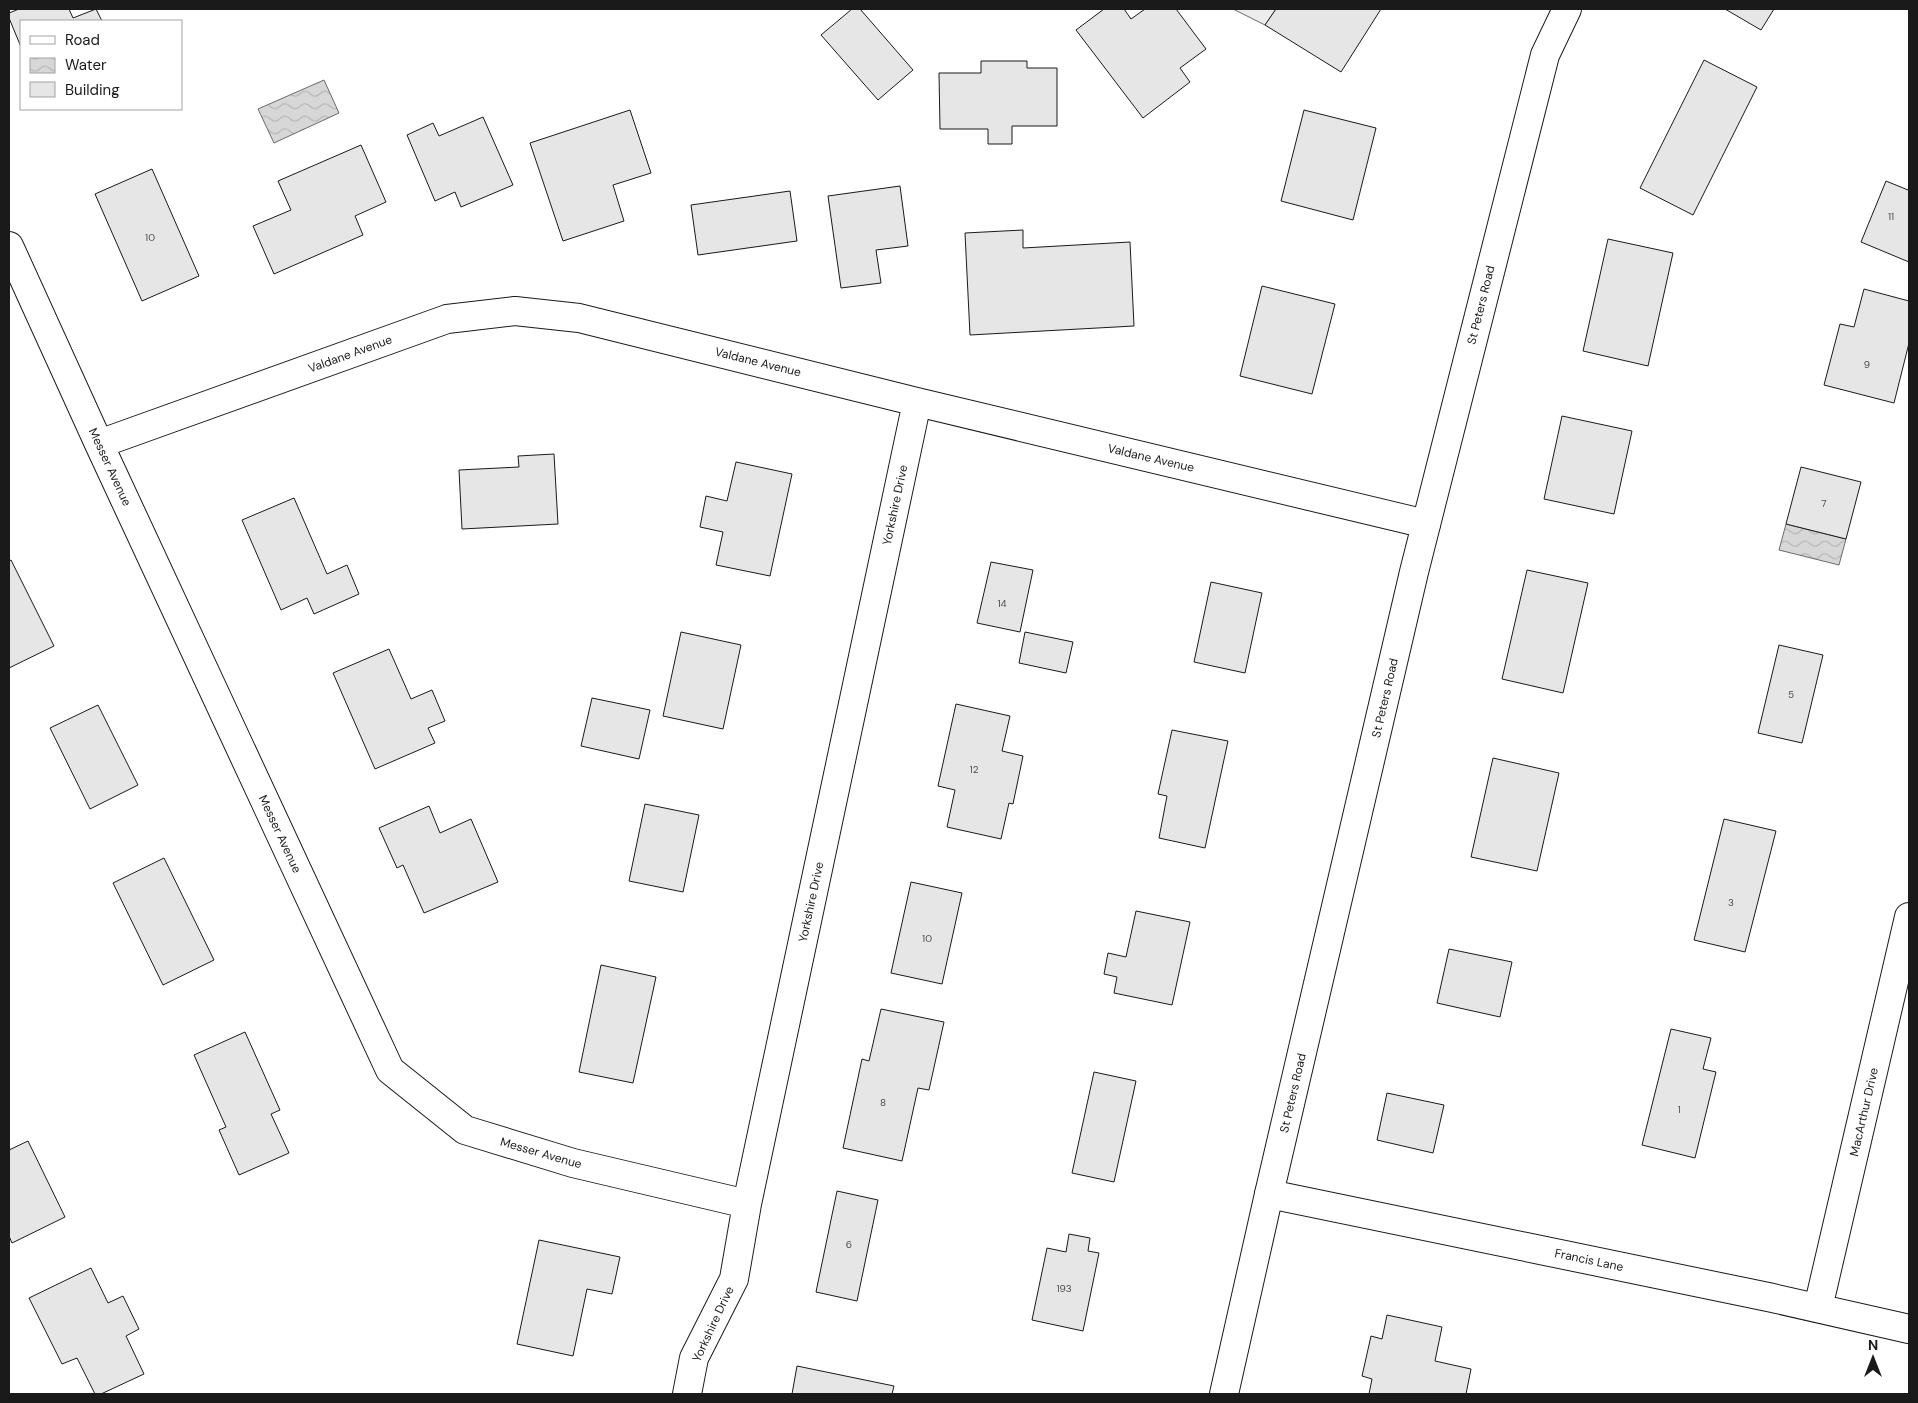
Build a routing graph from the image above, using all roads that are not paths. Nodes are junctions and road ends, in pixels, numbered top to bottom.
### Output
1 (1567, 9) edge
2 (9, 246) edge
3 (917, 402) junction
4 (99, 444) junction
5 (1426, 524) junction
6 (1909, 917) edge
7 (1268, 1194) junction
8 (747, 1204) junction
9 (1818, 1308) junction
10 (1909, 1329) edge
11 (687, 1394) edge
12 (1224, 1394) edge

1 - 5 street, St Peters Road
2 - 4 street, Messer Avenue
3 - 4 street, Valdane Avenue
3 - 5 street, Valdane Avenue
3 - 8 street, Yorkshire Drive
4 - 8 street, Messer Avenue
5 - 7 street, St Peters Road
6 - 9 street, MacArthur Drive
7 - 9 street, Francis Lane
7 - 12 street, St Peters Road
8 - 11 street, Yorkshire Drive
9 - 10 street, Francis Lane

